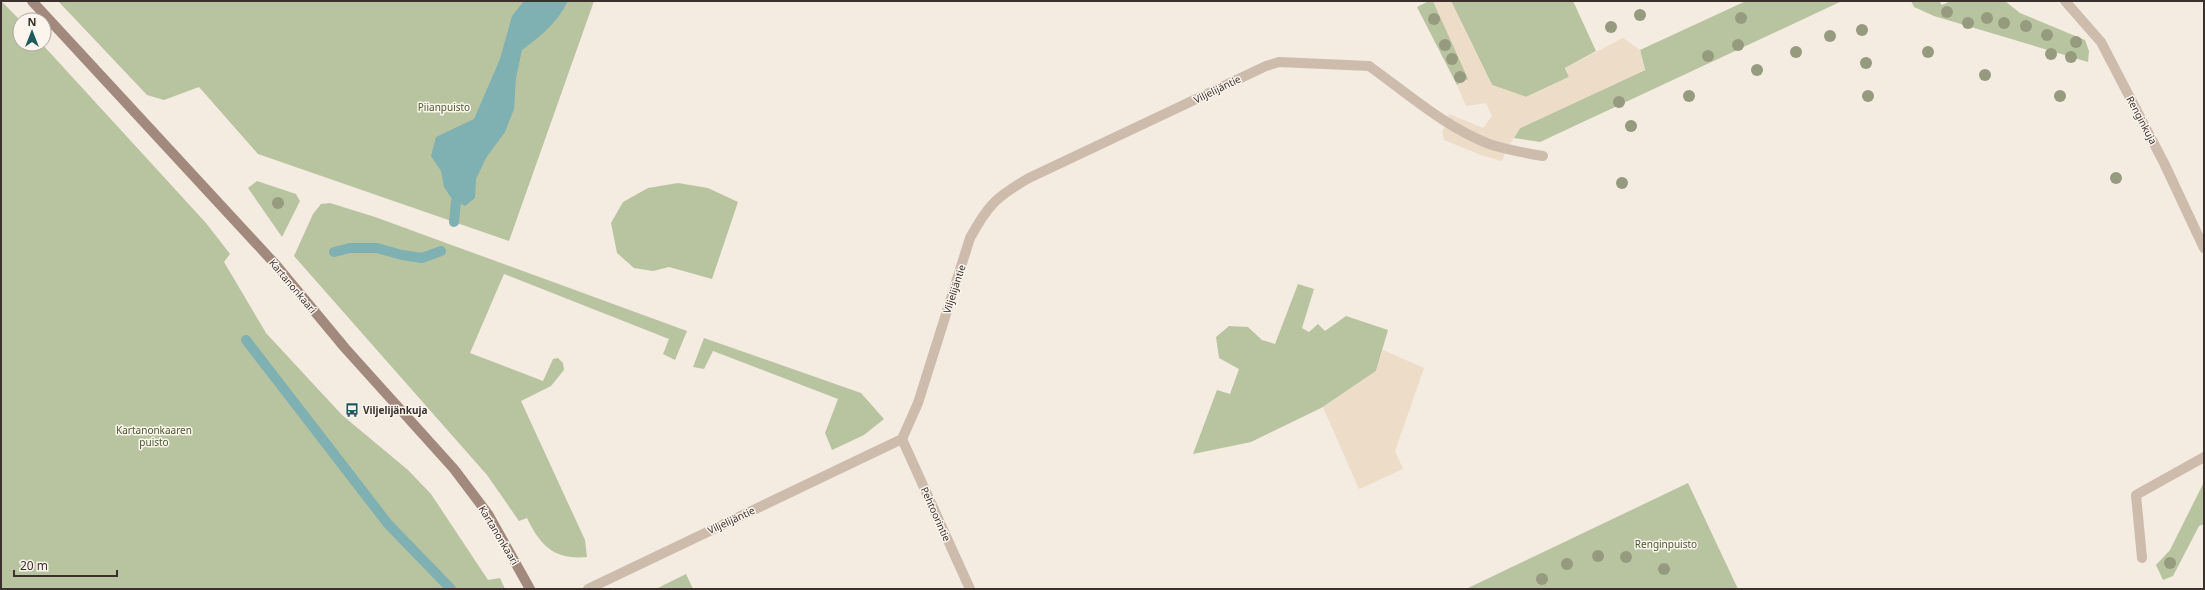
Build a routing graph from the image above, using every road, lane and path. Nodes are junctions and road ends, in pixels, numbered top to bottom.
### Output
1 (32, 1) edge
2 (2065, 1) edge
3 (1543, 156) dead end
4 (2204, 248) edge
5 (902, 439) junction
6 (2204, 457) edge
7 (2142, 558) dead end
8 (530, 589) edge
9 (588, 589) edge
10 (970, 589) edge

1 - 8 street, Kartanonkaari
2 - 4 street, Renginkuja
3 - 5 street, Viljelijäntie
5 - 9 street, Viljelijäntie
5 - 10 street, Pehtoorintie
6 - 7 street

